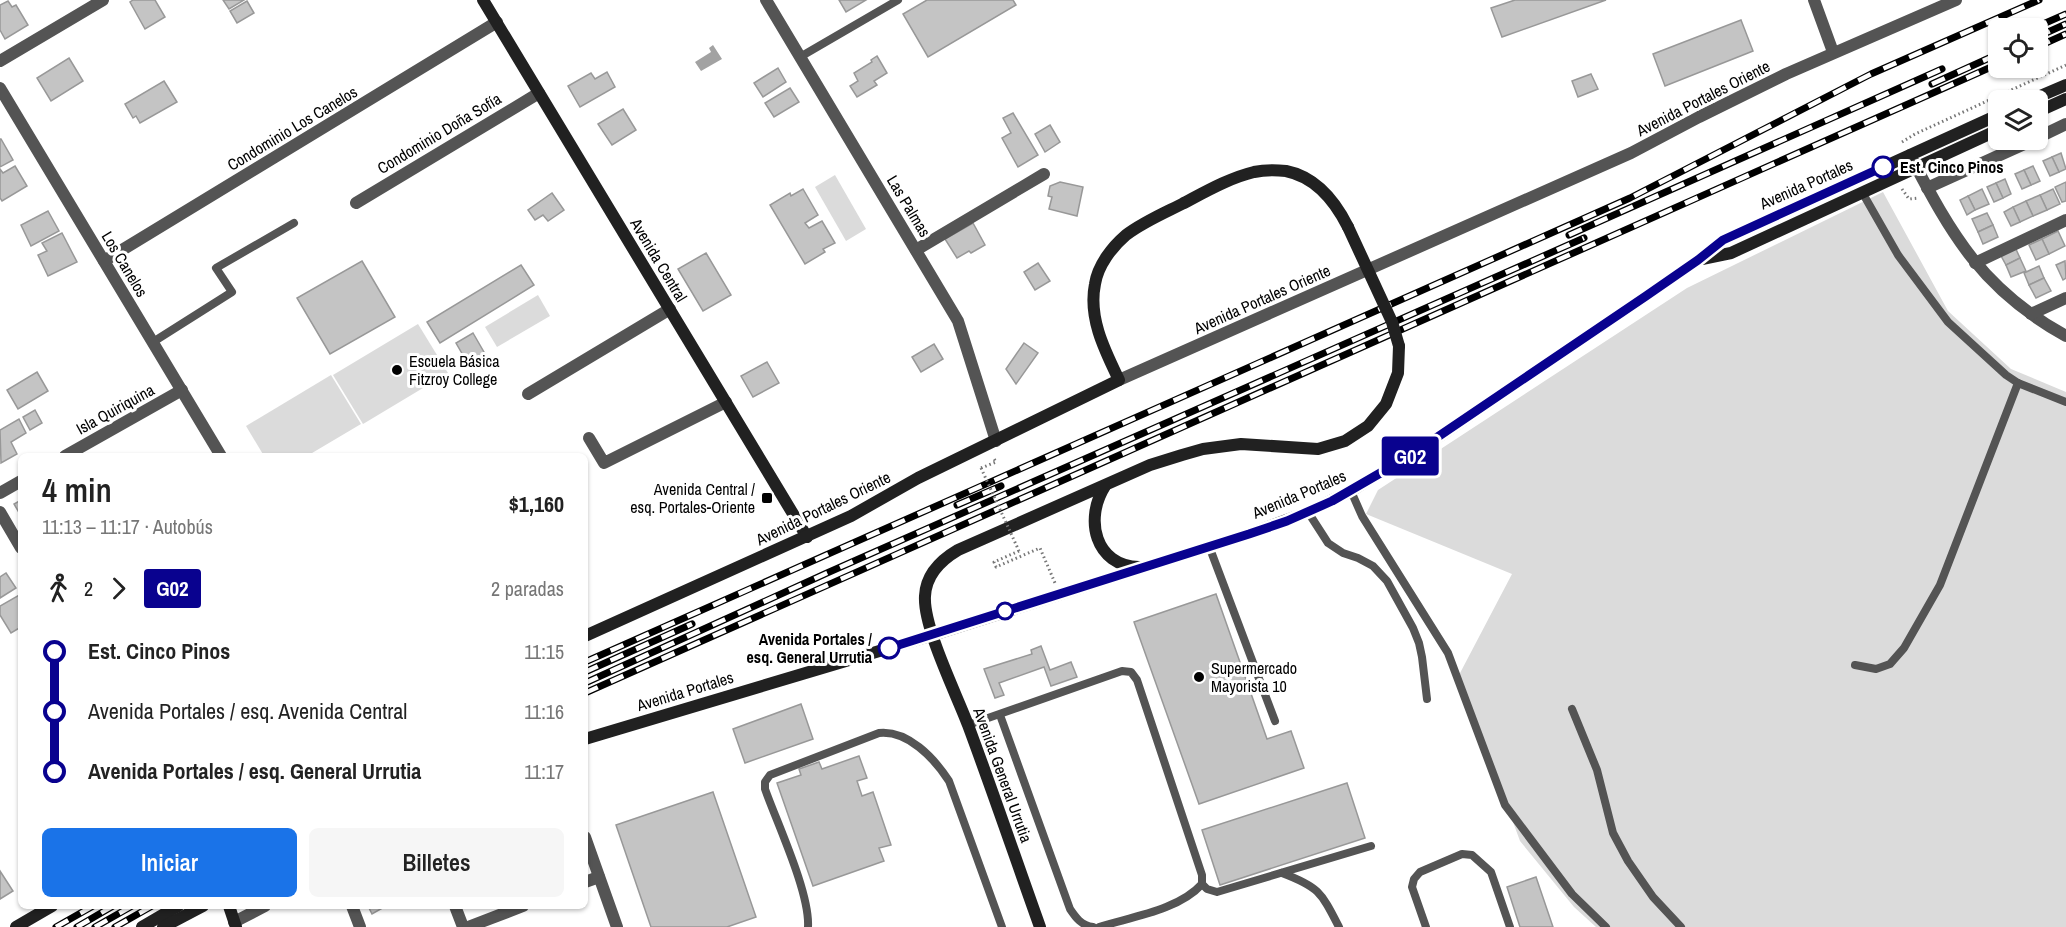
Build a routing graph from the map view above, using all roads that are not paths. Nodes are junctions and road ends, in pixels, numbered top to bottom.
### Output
1 (103, 0) edge
2 (483, 0) edge
3 (766, 0) edge
4 (898, 0) edge
5 (1814, 0) edge
6 (1956, 0) edge
7 (497, 22) junction
8 (1833, 52) junction
9 (800, 57) junction
10 (0, 61) edge
11 (2066, 85) edge
12 (0, 88) edge
13 (539, 93) junction
14 (2048, 93) edge
15 (2066, 99) edge
16 (2048, 107) edge
17 (1988, 120) edge
18 (2066, 124) edge
19 (2048, 133) edge
20 (1988, 135) edge
21 (2011, 150) edge
22 (1910, 155) junction
23 (1916, 167) junction
24 (1044, 174) dead end
25 (1927, 188) junction
26 (1862, 192) junction
27 (356, 203) dead end
28 (2066, 220) edge
29 (294, 223) dead end
30 (916, 250) junction
31 (1698, 260) junction
32 (104, 261) junction
33 (1975, 263) junction
34 (2066, 298) edge
35 (670, 309) junction
36 (2031, 315) junction
37 (2066, 336) edge
38 (153, 342) junction
39 (1119, 380) junction
40 (2018, 383) junction
41 (182, 390) junction
42 (528, 394) dead end
43 (726, 402) junction
44 (2066, 402) edge
45 (589, 438) dead end
46 (996, 441) junction
47 (70, 453) edge
48 (219, 453) edge
49 (18, 483) edge
50 (1105, 486) junction
51 (1351, 491) junction
52 (0, 493) edge
53 (0, 512) edge
54 (1308, 512) junction
55 (807, 537) junction
56 (18, 543) edge
57 (1209, 546) junction
58 (1144, 568) junction
59 (933, 634) junction
60 (588, 635) edge
61 (1855, 665) dead end
62 (1427, 699) dead end
63 (1572, 710) dead end
64 (1000, 715) junction
65 (1275, 722) dead end
66 (968, 725) junction
67 (588, 738) edge
68 (588, 846) edge
69 (1371, 846) dead end
70 (1282, 873) junction
71 (599, 877) junction
72 (588, 881) edge
73 (1202, 884) junction
74 (47, 909) edge
75 (173, 909) edge
76 (197, 909) edge
77 (230, 909) edge
78 (261, 909) edge
79 (353, 909) edge
80 (456, 909) edge
81 (515, 909) edge
82 (235, 924) edge
83 (16, 927) edge
84 (142, 927) edge
85 (163, 927) edge
86 (360, 927) edge
87 (463, 927) edge
88 (468, 927) edge
89 (617, 927) edge
90 (808, 927) edge
91 (1002, 927) edge
92 (1040, 927) edge
93 (1093, 927) edge
94 (1099, 927) edge
95 (1339, 927) edge
96 (1425, 927) edge
97 (1510, 927) edge
98 (1605, 927) edge
99 (1681, 927) edge

1 - 10 street
2 - 7 main road, Avenida Central
3 - 9 street, Las Palmas
4 - 9 lane
5 - 8 street
6 - 8 street, Avenida Portales Oriente
7 - 13 main road, Avenida Central
7 - 32 street, Condominio Los Canelos
8 - 39 street, Avenida Portales Oriente
9 - 30 street, Las Palmas
11 - 14 main road
12 - 32 street, Los Canelos
13 - 27 street, Condominio Doña Sofía
13 - 35 main road, Avenida Central
15 - 16 main road
17 - 22 main road, Avenida Portales
18 - 19 street
20 - 23 main road, Avenida Portales
21 - 25 street
22 - 23 street
22 - 31 main road, Avenida Portales
23 - 25 street
23 - 26 main road, Avenida Portales
24 - 30 street
25 - 33 street
26 - 31 main road, Avenida Portales
26 - 40 lane
28 - 33 street
29 - 38 lane
30 - 46 street, Las Palmas
31 - 51 main road, Avenida Portales
32 - 38 street, Los Canelos
33 - 36 street
34 - 36 street
35 - 42 street
35 - 43 main road, Avenida Central
36 - 37 street
38 - 41 street, Los Canelos
39 - 46 main road, Avenida Portales Oriente
39 - 50 main road, Avenida Portales, bridge
40 - 44 lane
40 - 61 lane
41 - 47 street, Isla Quiriquina
41 - 48 street, Los Canelos
43 - 45 street
43 - 55 main road, Avenida Central
46 - 55 main road, Avenida Portales Oriente
49 - 52 street
50 - 58 main road
50 - 59 main road, Avenida Portales
51 - 54 main road, Avenida Portales
51 - 98 lane
53 - 56 street
54 - 57 main road, Avenida Portales
54 - 62 lane
55 - 60 main road, Avenida Portales Oriente
57 - 58 main road, Avenida Portales
57 - 65 lane
58 - 59 main road, Avenida Portales
59 - 66 main road, Avenida General Urrutia
59 - 67 main road, Avenida Portales
63 - 99 lane
64 - 66 lane
64 - 73 lane
64 - 93 lane
66 - 92 main road, Avenida General Urrutia
68 - 71 street
69 - 70 lane
70 - 73 lane
70 - 95 lane
71 - 72 street
71 - 89 street
73 - 94 lane
74 - 83 main road
75 - 84 main road
76 - 85 main road
77 - 82 main road
78 - 82 street
79 - 86 street
80 - 87 street
81 - 88 street
90 - 91 lane
96 - 97 lane

